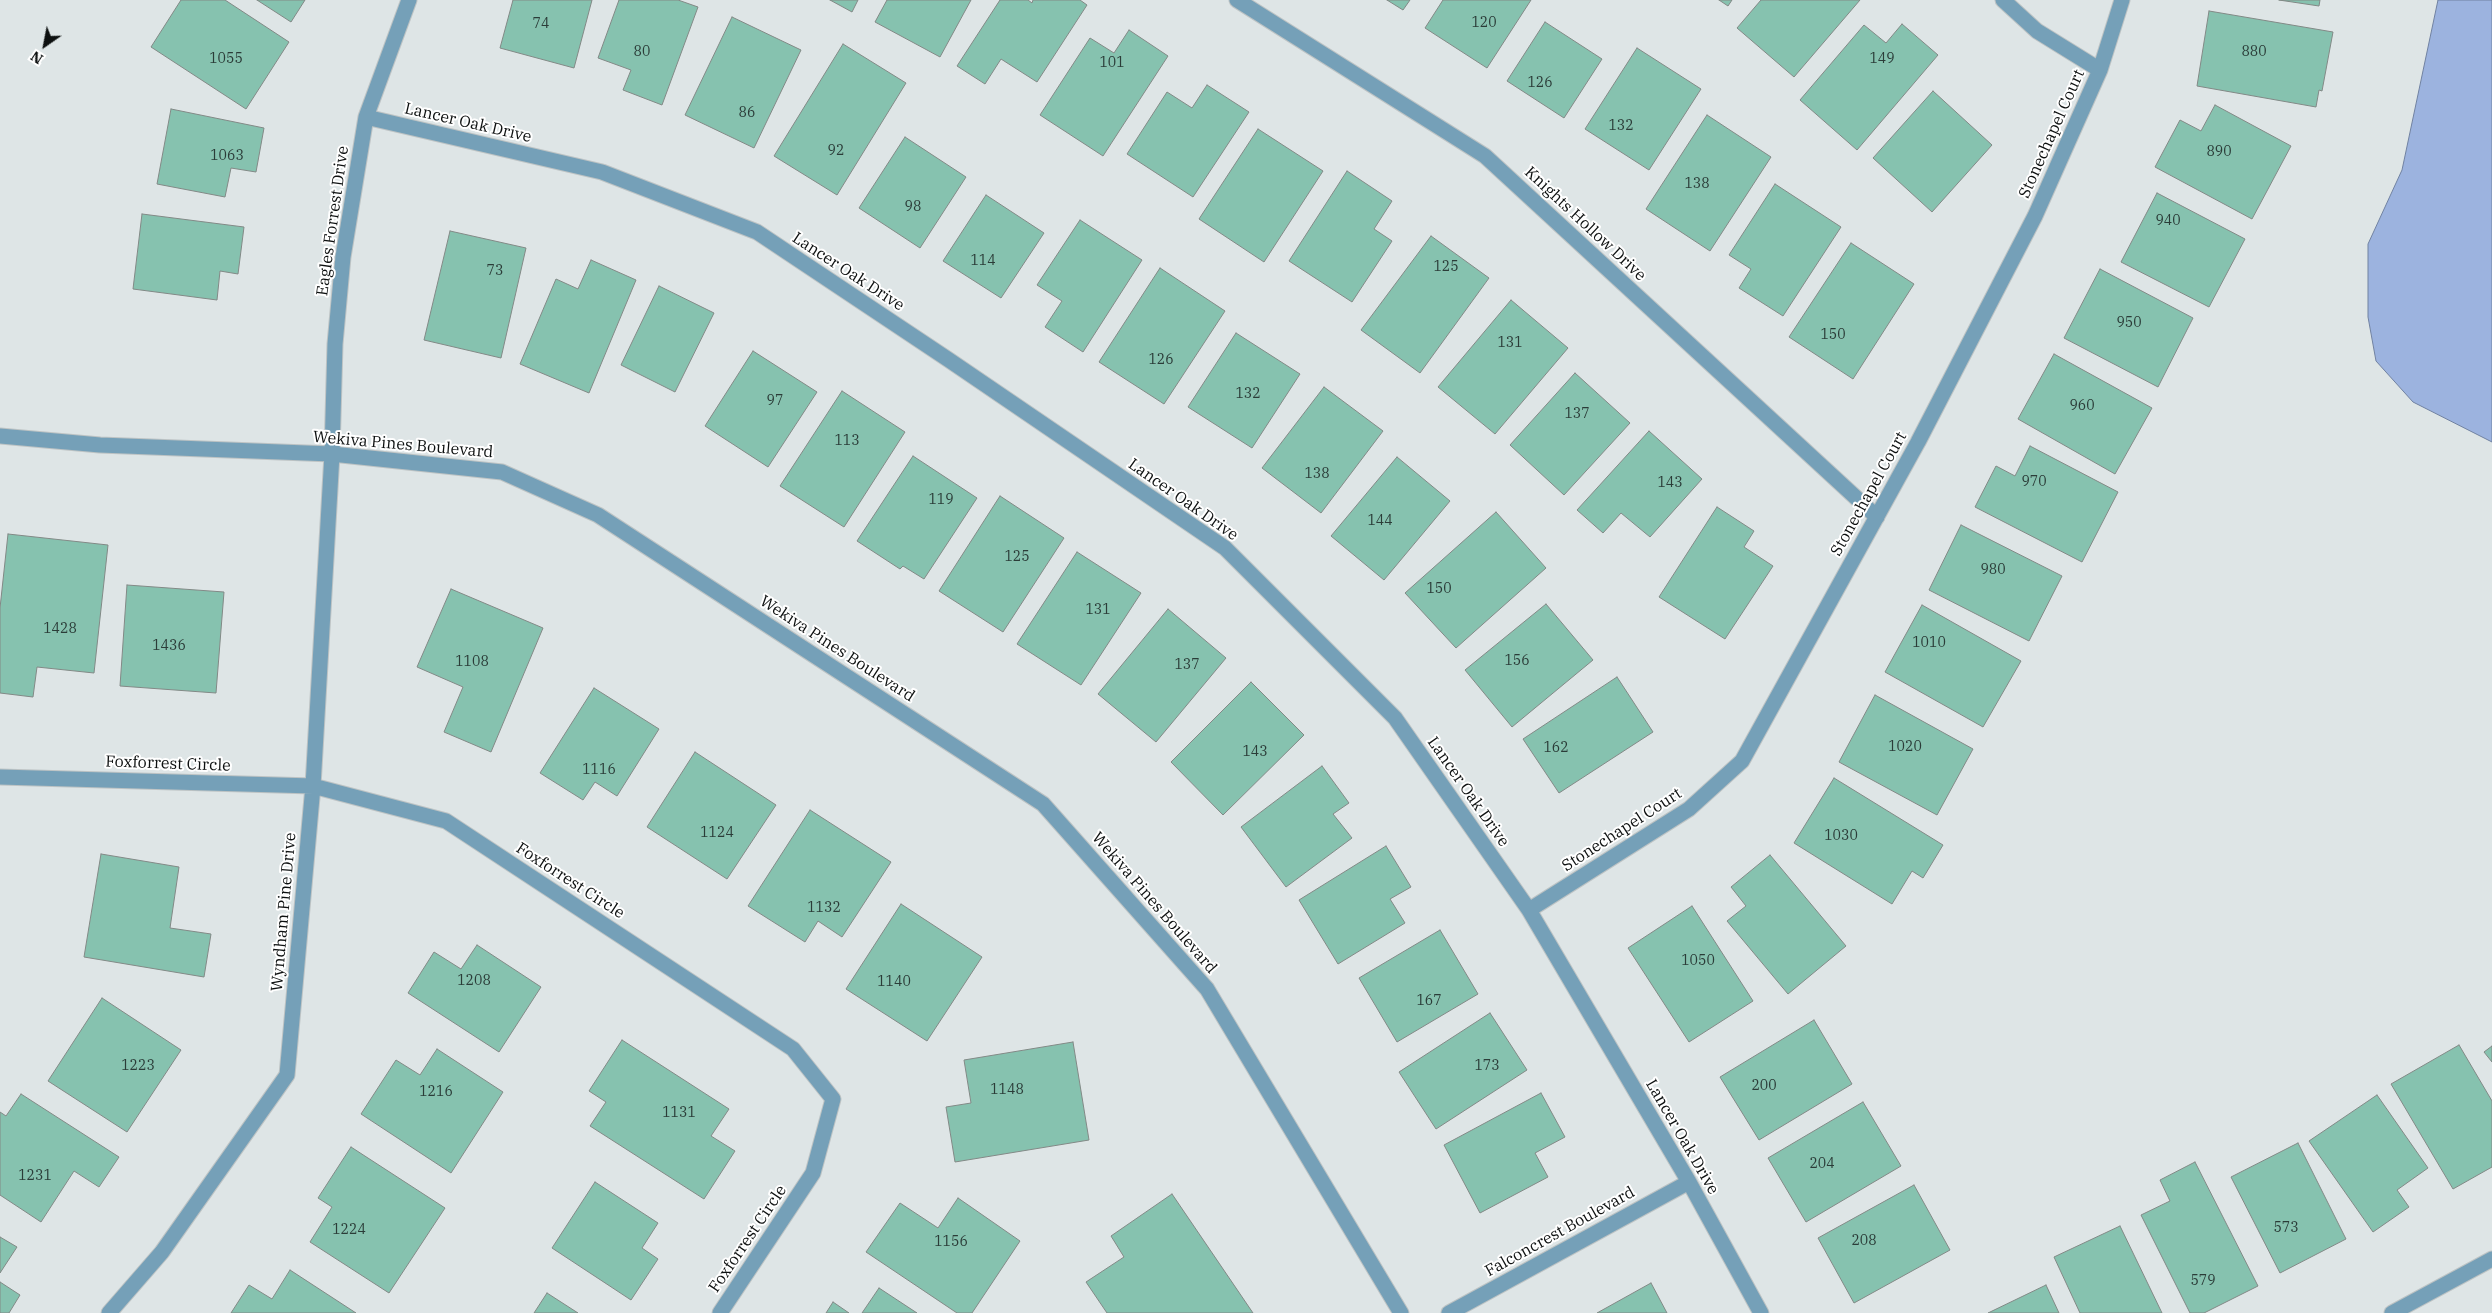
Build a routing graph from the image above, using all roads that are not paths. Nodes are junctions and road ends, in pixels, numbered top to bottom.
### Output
1 (409, 0) edge
2 (1237, 0) edge
3 (2003, 0) edge
4 (2122, 0) edge
5 (2100, 70) junction
6 (366, 117) junction
7 (0, 436) edge
8 (332, 454) junction
9 (1877, 517) junction
10 (0, 777) edge
11 (313, 786) junction
12 (1529, 910) junction
13 (1689, 1182) junction
14 (2492, 1259) edge
15 (109, 1313) edge
16 (720, 1313) edge
17 (1401, 1313) edge
18 (1448, 1313) edge
19 (1761, 1313) edge
20 (2392, 1313) edge

1 - 6 street, Eagles Forrest Drive
2 - 9 street, Knights Hollow Drive
3 - 5 street
4 - 5 street, Stonechapel Court
5 - 9 street, Stonechapel Court
6 - 8 street, Eagles Forrest Drive
6 - 12 street, Lancer Oak Drive
7 - 8 street, Wekiva Pines Boulevard
8 - 11 street, Wyndham Pine Drive
8 - 17 street, Wekiva Pines Boulevard
9 - 12 street, Stonechapel Court
10 - 11 street, Foxforrest Circle
11 - 15 street, Wyndham Pine Drive
11 - 16 street, Foxforrest Circle
12 - 13 street, Lancer Oak Drive
13 - 18 street, Falconcrest Boulevard
13 - 19 street, Lancer Oak Drive
14 - 20 street

